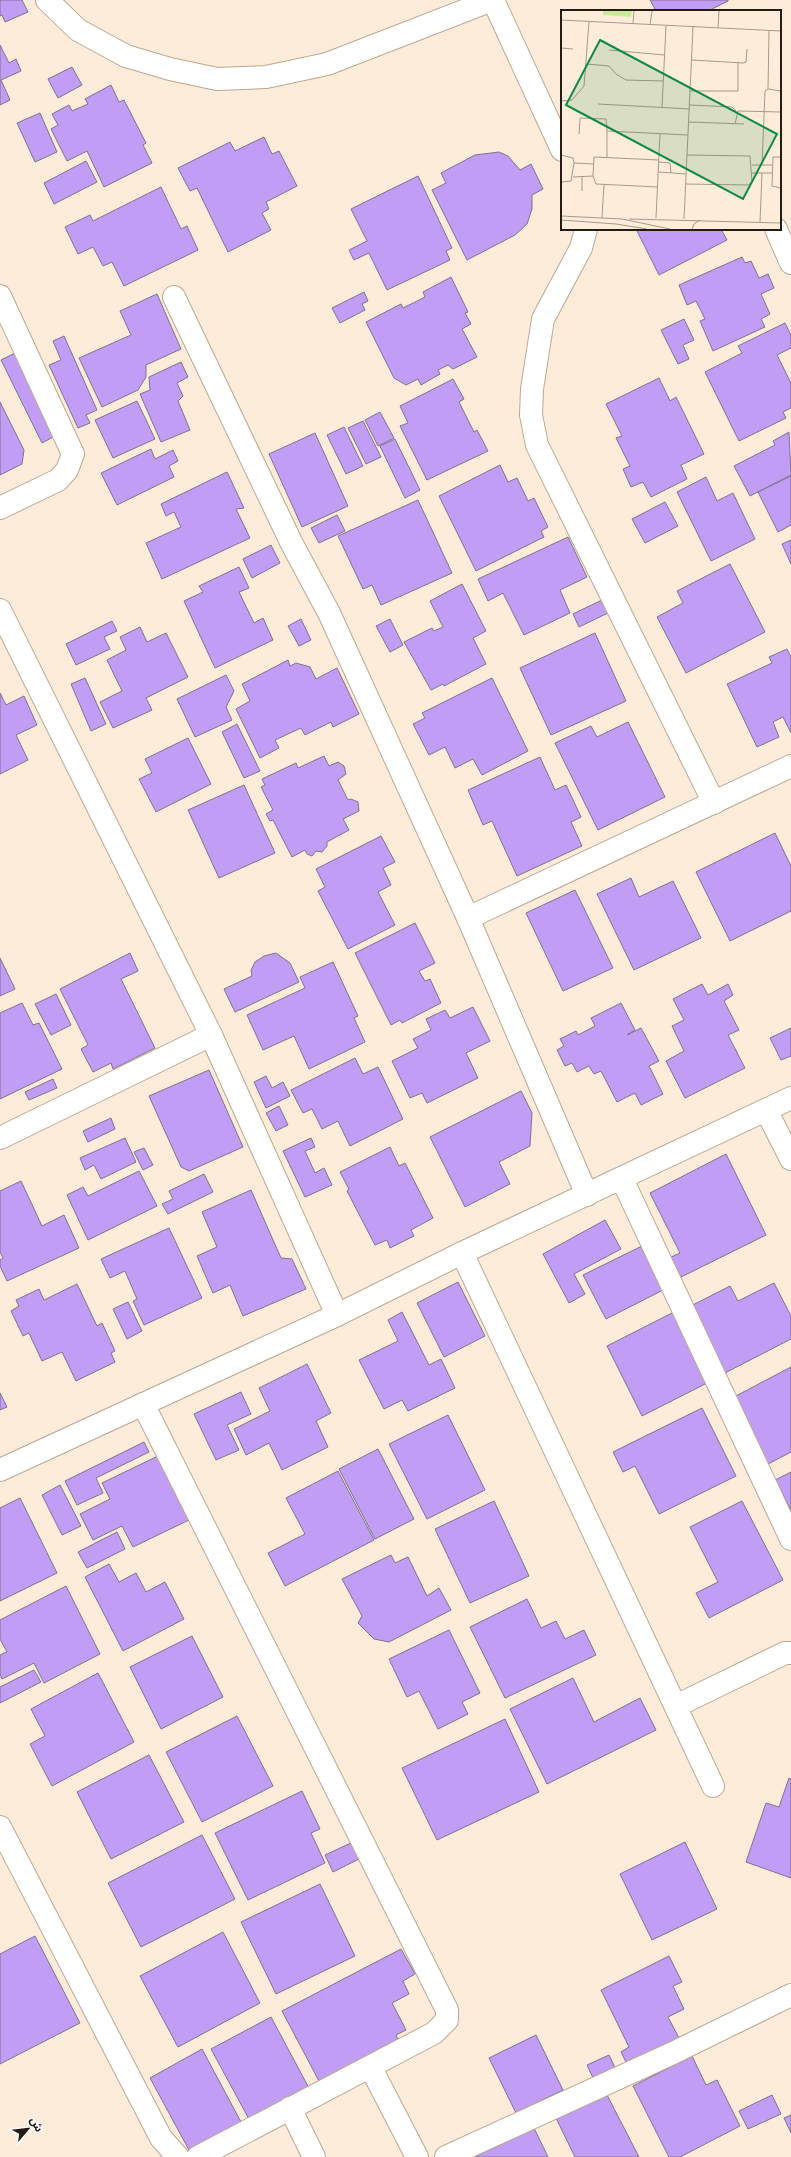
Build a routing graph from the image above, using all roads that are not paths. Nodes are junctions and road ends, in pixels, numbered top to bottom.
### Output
1 (48, 0) edge
2 (493, 0) edge
3 (561, 148) edge
4 (586, 230) edge
5 (776, 230) edge
6 (791, 263) edge
7 (0, 296) edge
8 (174, 297) dead end
9 (0, 508) edge
10 (0, 610) edge
11 (791, 766) edge
12 (714, 803) junction
13 (468, 918) junction
14 (211, 1035) junction
15 (791, 1098) edge
16 (766, 1110) junction
17 (0, 1138) edge
18 (791, 1159) edge
19 (622, 1179) junction
20 (586, 1195) junction
21 (462, 1254) junction
22 (337, 1315) junction
23 (143, 1404) junction
24 (0, 1470) edge
25 (791, 1539) edge
26 (791, 1652) edge
27 (676, 1706) junction
28 (713, 1786) dead end
29 (0, 1826) edge
30 (791, 1995) edge
31 (371, 2068) junction
32 (290, 2108) junction
33 (178, 2157) edge
34 (198, 2157) edge
35 (314, 2157) edge
36 (417, 2157) edge
37 (446, 2157) edge

1 - 2 street
2 - 3 street
4 - 12 street
5 - 6 street
7 - 9 street
8 - 13 street
10 - 14 street
11 - 12 street
12 - 13 street
13 - 20 street
14 - 17 street
14 - 22 street
15 - 16 street
16 - 18 street
16 - 19 street
19 - 20 street
19 - 25 street
20 - 21 street
21 - 22 street
21 - 27 street
22 - 23 street
23 - 24 street
23 - 31 street
26 - 27 street
27 - 28 street
29 - 33 street
30 - 37 street
31 - 32 street
31 - 36 street
32 - 34 street
32 - 35 street

